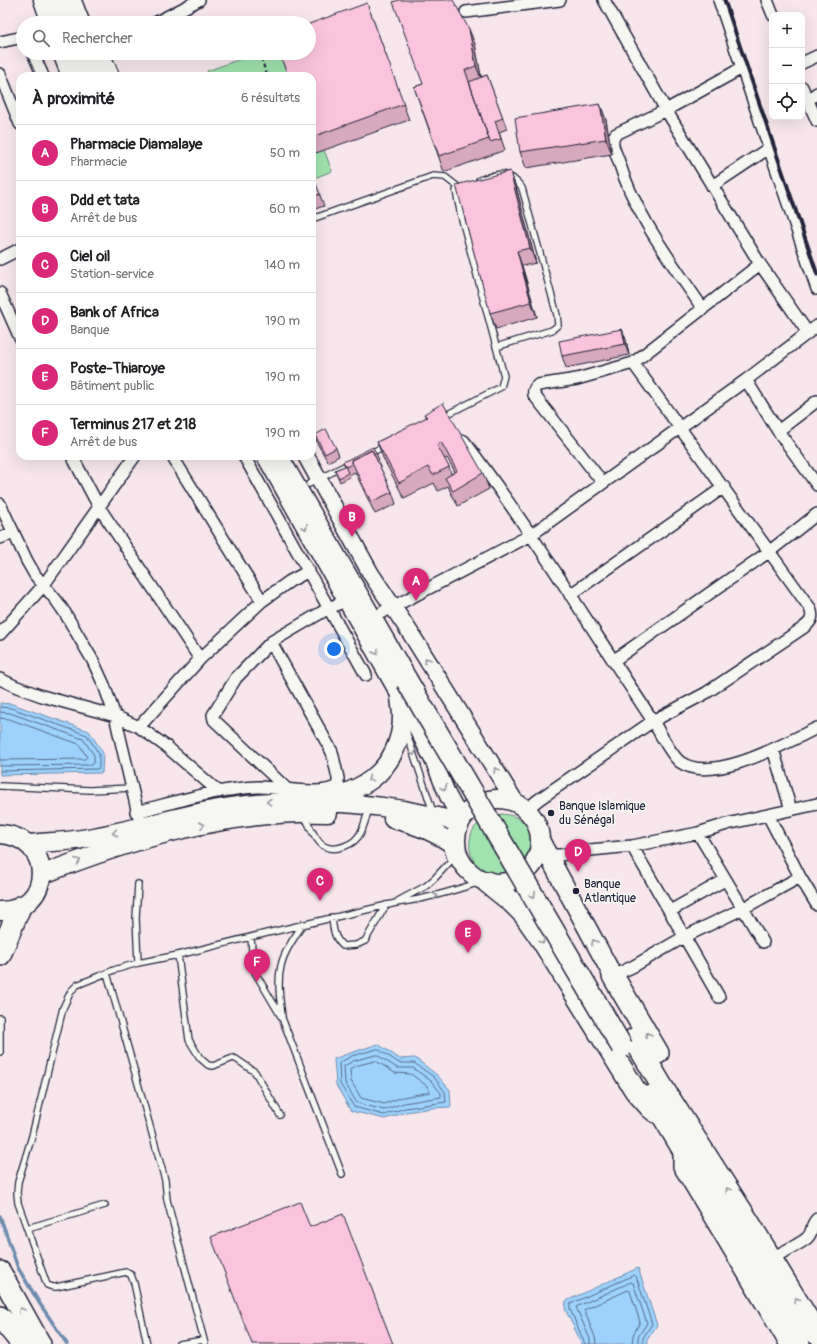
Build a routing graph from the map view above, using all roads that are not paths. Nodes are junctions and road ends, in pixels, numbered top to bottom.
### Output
1 (42, 0) edge
2 (55, 0) edge
3 (70, 0) edge
4 (81, 0) edge
5 (199, 0) edge
6 (560, 0) edge
7 (604, 0) edge
8 (719, 0) edge
9 (767, 0) edge
10 (466, 12) dead end
11 (772, 12) edge
12 (48, 16) edge
13 (61, 16) edge
14 (76, 16) edge
15 (87, 16) edge
16 (168, 16) edge
17 (16, 39) edge
18 (0, 42) edge
19 (817, 56) edge
20 (36, 60) edge
21 (64, 60) edge
22 (76, 60) edge
23 (92, 60) edge
24 (104, 60) edge
25 (805, 62) edge
26 (742, 68) junction
27 (41, 72) edge
28 (68, 72) edge
29 (80, 72) edge
30 (97, 72) edge
31 (109, 72) edge
32 (0, 74) edge
33 (817, 93) edge
34 (805, 94) edge
35 (808, 101) junction
36 (666, 110) junction
37 (16, 114) edge
38 (817, 121) edge
39 (769, 148) junction
40 (471, 182) edge
41 (464, 184) edge
42 (712, 186) junction
43 (458, 187) junction
44 (316, 218) edge
45 (16, 252) edge
46 (0, 259) edge
47 (760, 264) junction
48 (817, 290) edge
49 (0, 293) edge
50 (703, 309) junction
51 (817, 326) edge
52 (16, 329) edge
53 (808, 333) junction
54 (496, 347) junction
55 (633, 363) junction
56 (746, 380) junction
57 (817, 401) edge
58 (437, 420) edge
59 (679, 428) junction
60 (778, 431) junction
61 (464, 441) edge
62 (389, 444) edge
63 (361, 457) edge
64 (74, 460) edge
65 (132, 460) edge
66 (174, 460) edge
67 (246, 460) edge
68 (267, 460) edge
69 (280, 460) edge
70 (296, 460) edge
71 (307, 460) edge
72 (354, 461) edge
73 (314, 482) junction
74 (603, 483) junction
75 (817, 485) edge
76 (724, 488) junction
77 (0, 504) edge
78 (99, 508) junction
79 (817, 514) edge
80 (13, 533) junction
81 (531, 535) junction
82 (0, 538) edge
83 (770, 551) junction
84 (309, 570) junction
85 (43, 586) junction
86 (570, 595) junction
87 (347, 600) junction
88 (262, 601) junction
89 (329, 608) junction
90 (377, 616) junction
91 (0, 634) edge
92 (271, 642) junction
93 (200, 659) junction
94 (613, 661) junction
95 (366, 675) dead end
96 (0, 679) edge
97 (408, 684) junction
98 (115, 716) junction
99 (402, 716) junction
100 (653, 721) junction
101 (139, 727) junction
102 (817, 728) edge
103 (773, 749) junction
104 (0, 786) edge
105 (131, 788) junction
106 (287, 789) junction
107 (219, 792) junction
108 (326, 801) junction
109 (817, 804) edge
110 (521, 806) junction
111 (790, 810) junction
112 (304, 813) junction
113 (367, 815) junction
114 (768, 815) junction
115 (139, 819) junction
116 (462, 820) junction
117 (698, 833) junction
118 (0, 834) edge
119 (446, 838) junction
120 (28, 844) junction
121 (632, 846) junction
122 (542, 851) junction
123 (41, 875) junction
124 (800, 876) junction
125 (725, 880) junction
126 (485, 882) junction
127 (138, 884) dead end
128 (396, 902) junction
129 (386, 905) junction
130 (817, 905) edge
131 (10, 909) edge
132 (742, 909) junction
133 (670, 911) junction
134 (332, 917) junction
135 (303, 924) junction
136 (251, 937) junction
137 (684, 937) junction
138 (763, 942) dead end
139 (0, 955) edge
140 (178, 955) junction
141 (138, 963) junction
142 (107, 973) junction
143 (613, 976) junction
144 (719, 997) dead end
145 (0, 1018) edge
146 (282, 1018) junction
147 (0, 1052) edge
148 (670, 1114) junction
149 (280, 1115) dead end
150 (679, 1143) junction
151 (342, 1174) dead end
152 (105, 1205) dead end
153 (817, 1219) edge
154 (28, 1228) junction
155 (772, 1258) junction
156 (0, 1272) edge
157 (0, 1317) edge
158 (817, 1333) edge
159 (204, 1342) edge
160 (22, 1344) edge
161 (40, 1344) edge
162 (148, 1344) edge
163 (179, 1344) edge
164 (785, 1344) edge
165 (799, 1344) edge

1 - 12 street
2 - 13 highway
3 - 14 highway
4 - 15 street
5 - 16 street
6 - 10 street
7 - 36 street
8 - 26 street
9 - 11 street
17 - 18 street
19 - 25 street
20 - 27 street
21 - 28 street
22 - 29 highway
23 - 30 highway
24 - 31 street
26 - 36 street
26 - 39 street
32 - 37 street
33 - 35 street
34 - 35 street
35 - 38 street
36 - 42 street
36 - 50 street
39 - 42 street
39 - 48 street
40 - 54 lane
41 - 43 lane
42 - 47 street
43 - 44 lane
43 - 54 lane
45 - 46 street
47 - 50 street
47 - 53 street
49 - 52 street
50 - 55 street
51 - 53 street
53 - 56 street
54 - 58 lane
55 - 59 street
55 - 74 street
56 - 59 street
56 - 60 street
57 - 60 street
59 - 74 street
59 - 76 street
60 - 75 street
61 - 81 street
62 - 63 lane
64 - 78 street
65 - 78 street
66 - 88 street
67 - 84 street
68 -> 87 street
69 - 90 highway
70 - 73 highway
71 - 73 street
72 - 73 lane
73 - 90 highway
74 - 81 street
76 - 83 street
76 - 86 street
77 - 80 street
78 - 85 street
78 - 93 street
79 - 83 street
80 - 82 street
80 - 85 street
81 - 86 street
81 - 90 street
83 - 94 street
83 - 100 street
84 - 88 street
84 - 89 street
85 - 91 street
85 - 98 street
86 - 94 street
87 - 89 street
87 - 90 street
88 - 93 street
89 - 92 street
89 - 95 street
90 - 97 highway
110 -> 90 street
92 - 106 street
92 - 106 street
93 - 101 street
94 - 100 street
96 - 98 street
97 - 99 main road
97 -> 116 street
97 - 148 highway, bridge
98 - 101 street
98 - 105 street
99 -> 108 main road
99 -> 119 lane
100 - 103 street
100 - 110 street
101 - 107 street
102 - 103 street
103 - 111 street
104 - 105 lane
105 - 115 street
106 - 107 street
107 - 115 street
108 -> 115 main road
108 - 119 main road
109 - 111 street
110 - 116 main road
110 - 122 main road
111 - 114 street
112 - 113 main road
112 - 113 lane
123 -> 112 main road
113 - 119 main road
114 - 117 street
114 - 124 street
115 -> 120 main road
116 - 119 main road
116 - 119 main road
117 - 121 street
117 - 125 street
118 - 120 main road
119 - 126 main road
119 - 128 lane
120 - 123 main road
121 - 122 street
121 - 133 street
122 - 126 main road
143 -> 122 main road
123 - 131 main road
124 - 130 street
124 - 132 street
125 - 132 street
125 - 133 street
128 -> 126 lane
126 -> 148 highway
127 - 141 lane
128 - 129 lane
129 - 134 lane
129 - 134 lane
131 - 139 highway
132 - 137 street
132 - 138 street
133 - 137 street
134 - 135 lane
135 - 136 lane
135 - 146 lane
136 - 140 lane
136 - 146 lane
137 - 143 street
137 - 144 street
140 - 141 lane
140 - 149 lane
141 - 142 lane
142 - 154 lane
142 - 159 lane
148 -> 143 highway
145 - 147 lane
146 - 151 lane
148 - 150 highway
155 -> 148 highway
150 - 164 street
150 - 165 highway
152 - 154 lane
153 - 155 street
154 - 162 lane
158 -> 155 highway
161 -> 156 highway
157 - 160 highway
159 - 163 lane

